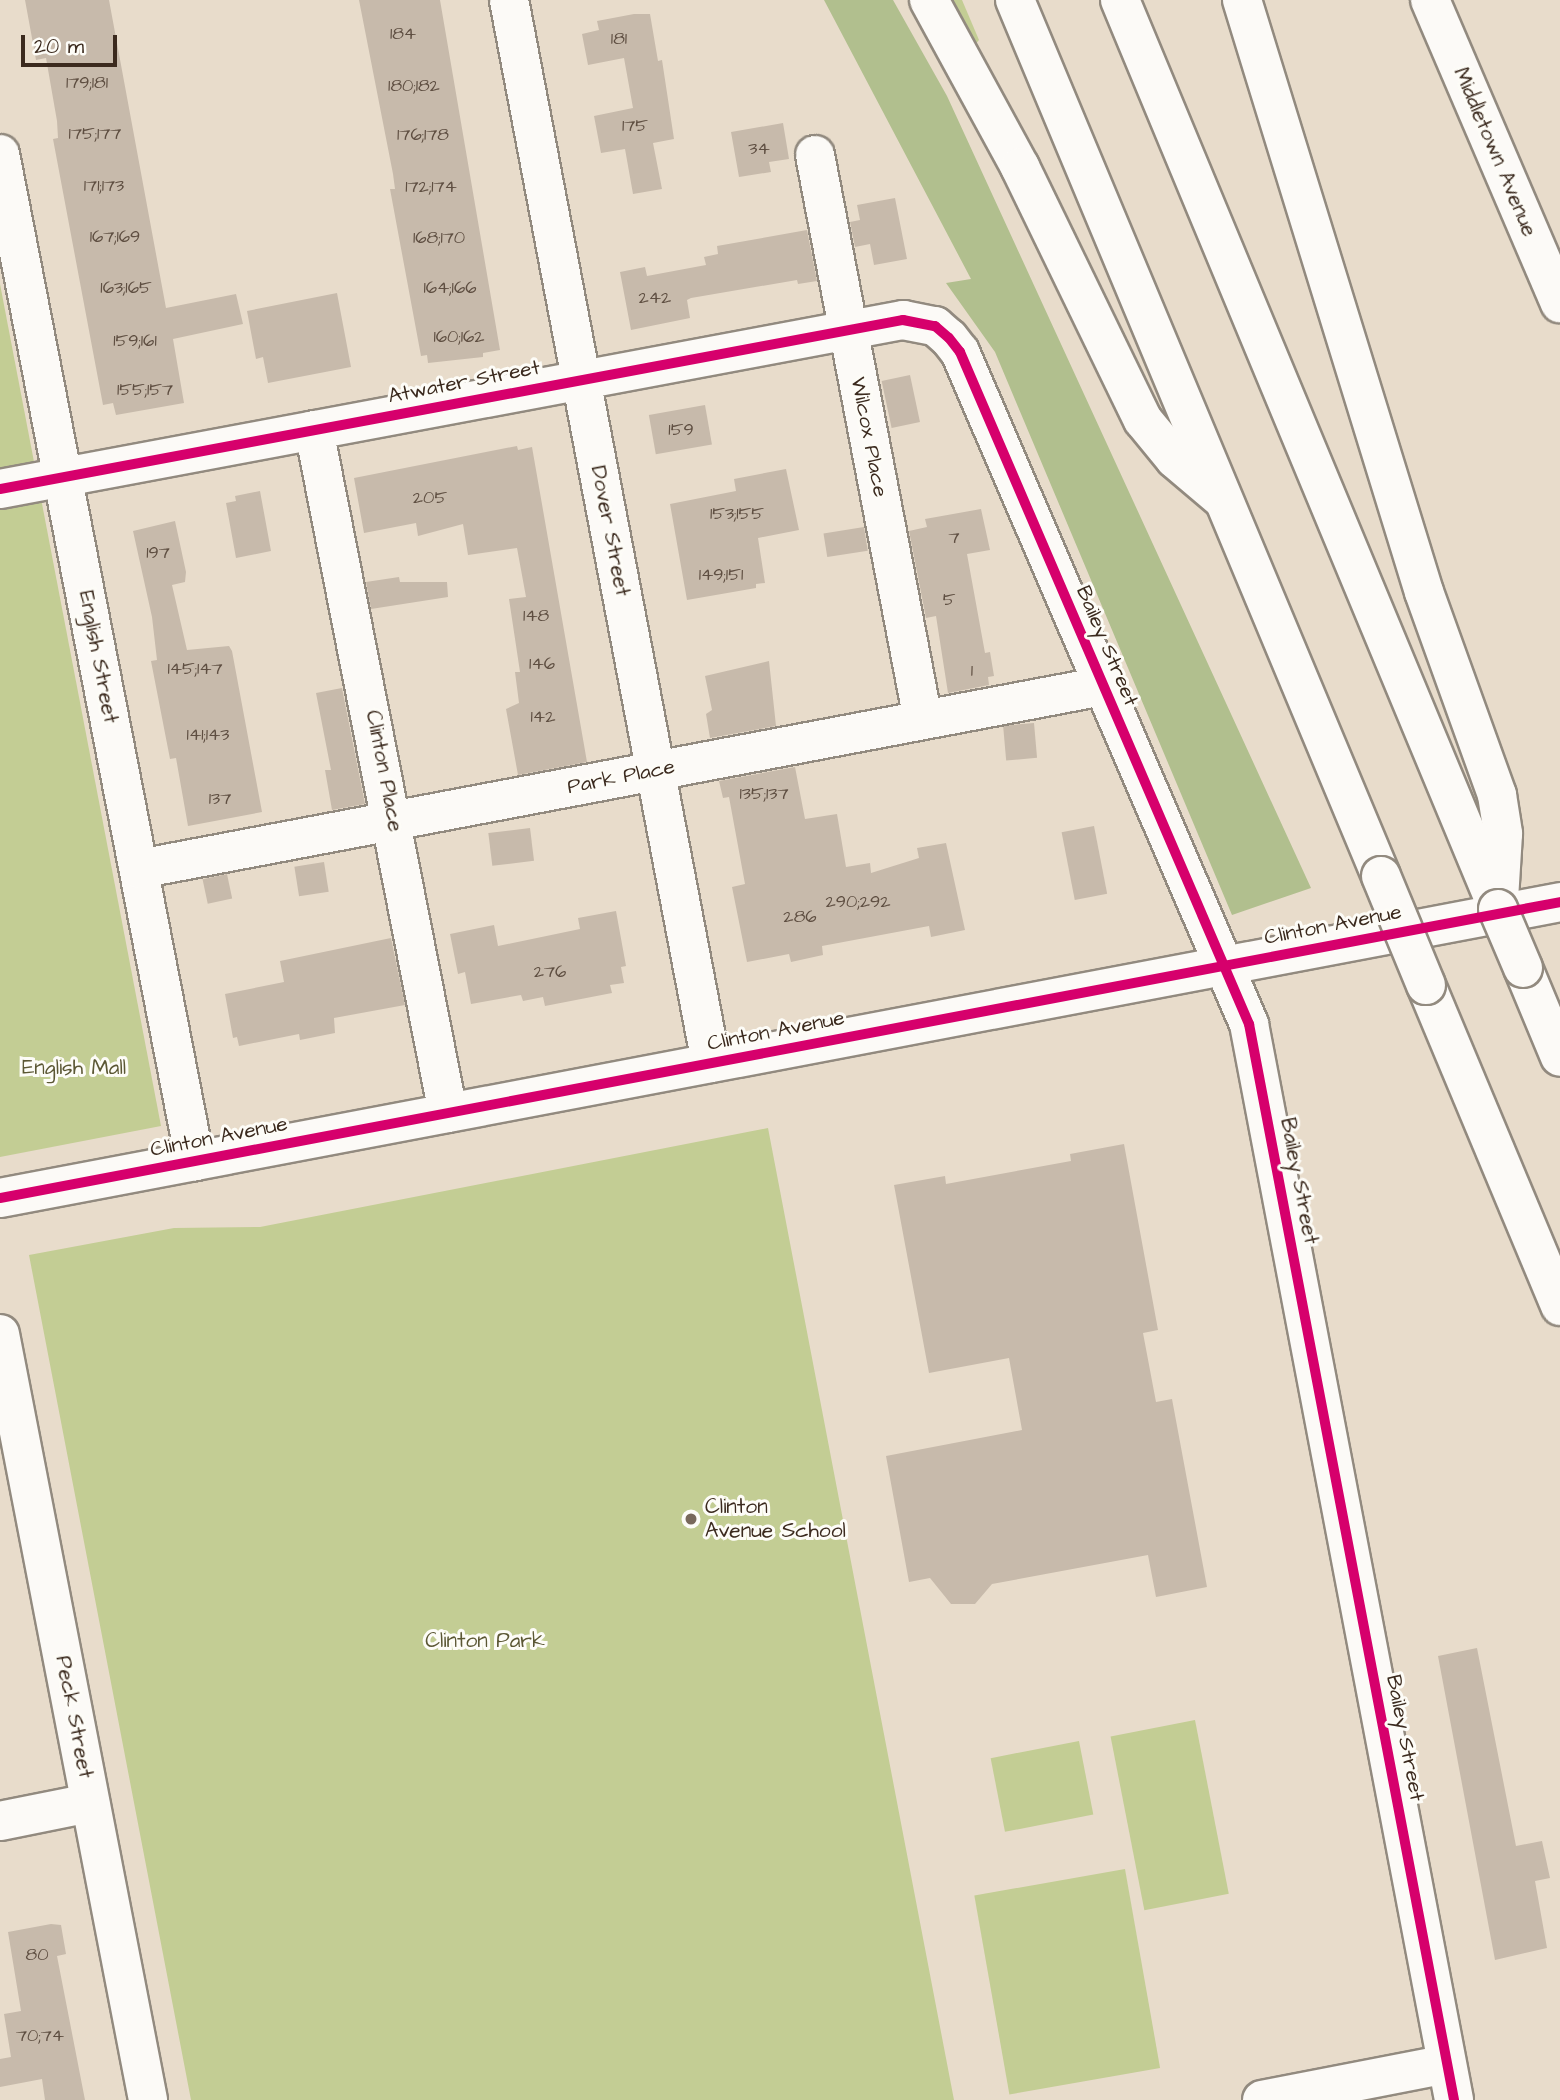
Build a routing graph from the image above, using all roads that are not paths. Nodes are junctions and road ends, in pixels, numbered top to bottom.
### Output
1 (509, 0) edge
2 (929, 0) edge
3 (1016, 0) edge
4 (1120, 0) edge
5 (1242, 0) edge
6 (1430, 0) edge
7 (0, 154) edge
8 (815, 155) dead end
9 (1560, 303) edge
10 (934, 326) joint
11 (849, 330) junction
12 (581, 380) junction
13 (314, 430) junction
14 (63, 477) junction
15 (0, 489) edge
16 (1224, 500) junction
17 (1103, 686) junction
18 (923, 720) junction
19 (655, 771) junction
20 (394, 820) junction
21 (1490, 857) junction
22 (139, 869) junction
23 (1560, 902) edge
24 (1222, 966) junction
25 (1560, 1056) edge
26 (711, 1063) junction
27 (448, 1113) junction
28 (195, 1161) junction
29 (0, 1198) edge
30 (1560, 1306) edge
31 (0, 1334) edge
32 (90, 1803) junction
33 (0, 1821) edge
34 (1450, 2082) edge
35 (148, 2100) edge
36 (1262, 2100) edge

1 - 12 main road, Dover Street
2 - 16 main road
3 - 16 main road
4 - 21 main road
5 - 21 main road
6 - 9 main road, Middletown Avenue
7 - 14 main road, English Street
8 - 11 main road, Wilcox Place
10 - 11 main road, Atwater Street
10 - 17 main road, Bailey Street
11 - 12 main road, Atwater Street
11 - 18 main road, Wilcox Place
12 - 13 main road, Atwater Street
12 - 19 main road, Dover Street
13 - 14 main road, Atwater Street
13 - 20 main road, Clinton Place
14 - 15 main road, Atwater Street
14 - 22 main road, English Street
16 - 30 main road, bridge
17 - 18 main road, Park Place
17 - 24 main road, Bailey Street
18 - 19 main road, Park Place
19 - 20 main road, Park Place
19 - 26 main road, Dover Street
20 - 22 main road, Park Place
20 - 27 main road, Clinton Place
21 - 25 main road, bridge
22 - 28 main road, English Street
23 - 24 main road, Clinton Avenue
24 - 26 main road, Clinton Avenue
24 - 34 main road, Bailey Street
26 - 27 main road, Clinton Avenue
27 - 28 main road, Clinton Avenue
28 - 29 main road, Clinton Avenue
31 - 32 main road, Peck Street
32 - 33 main road
32 - 35 main road, Peck Street
34 - 36 main road

